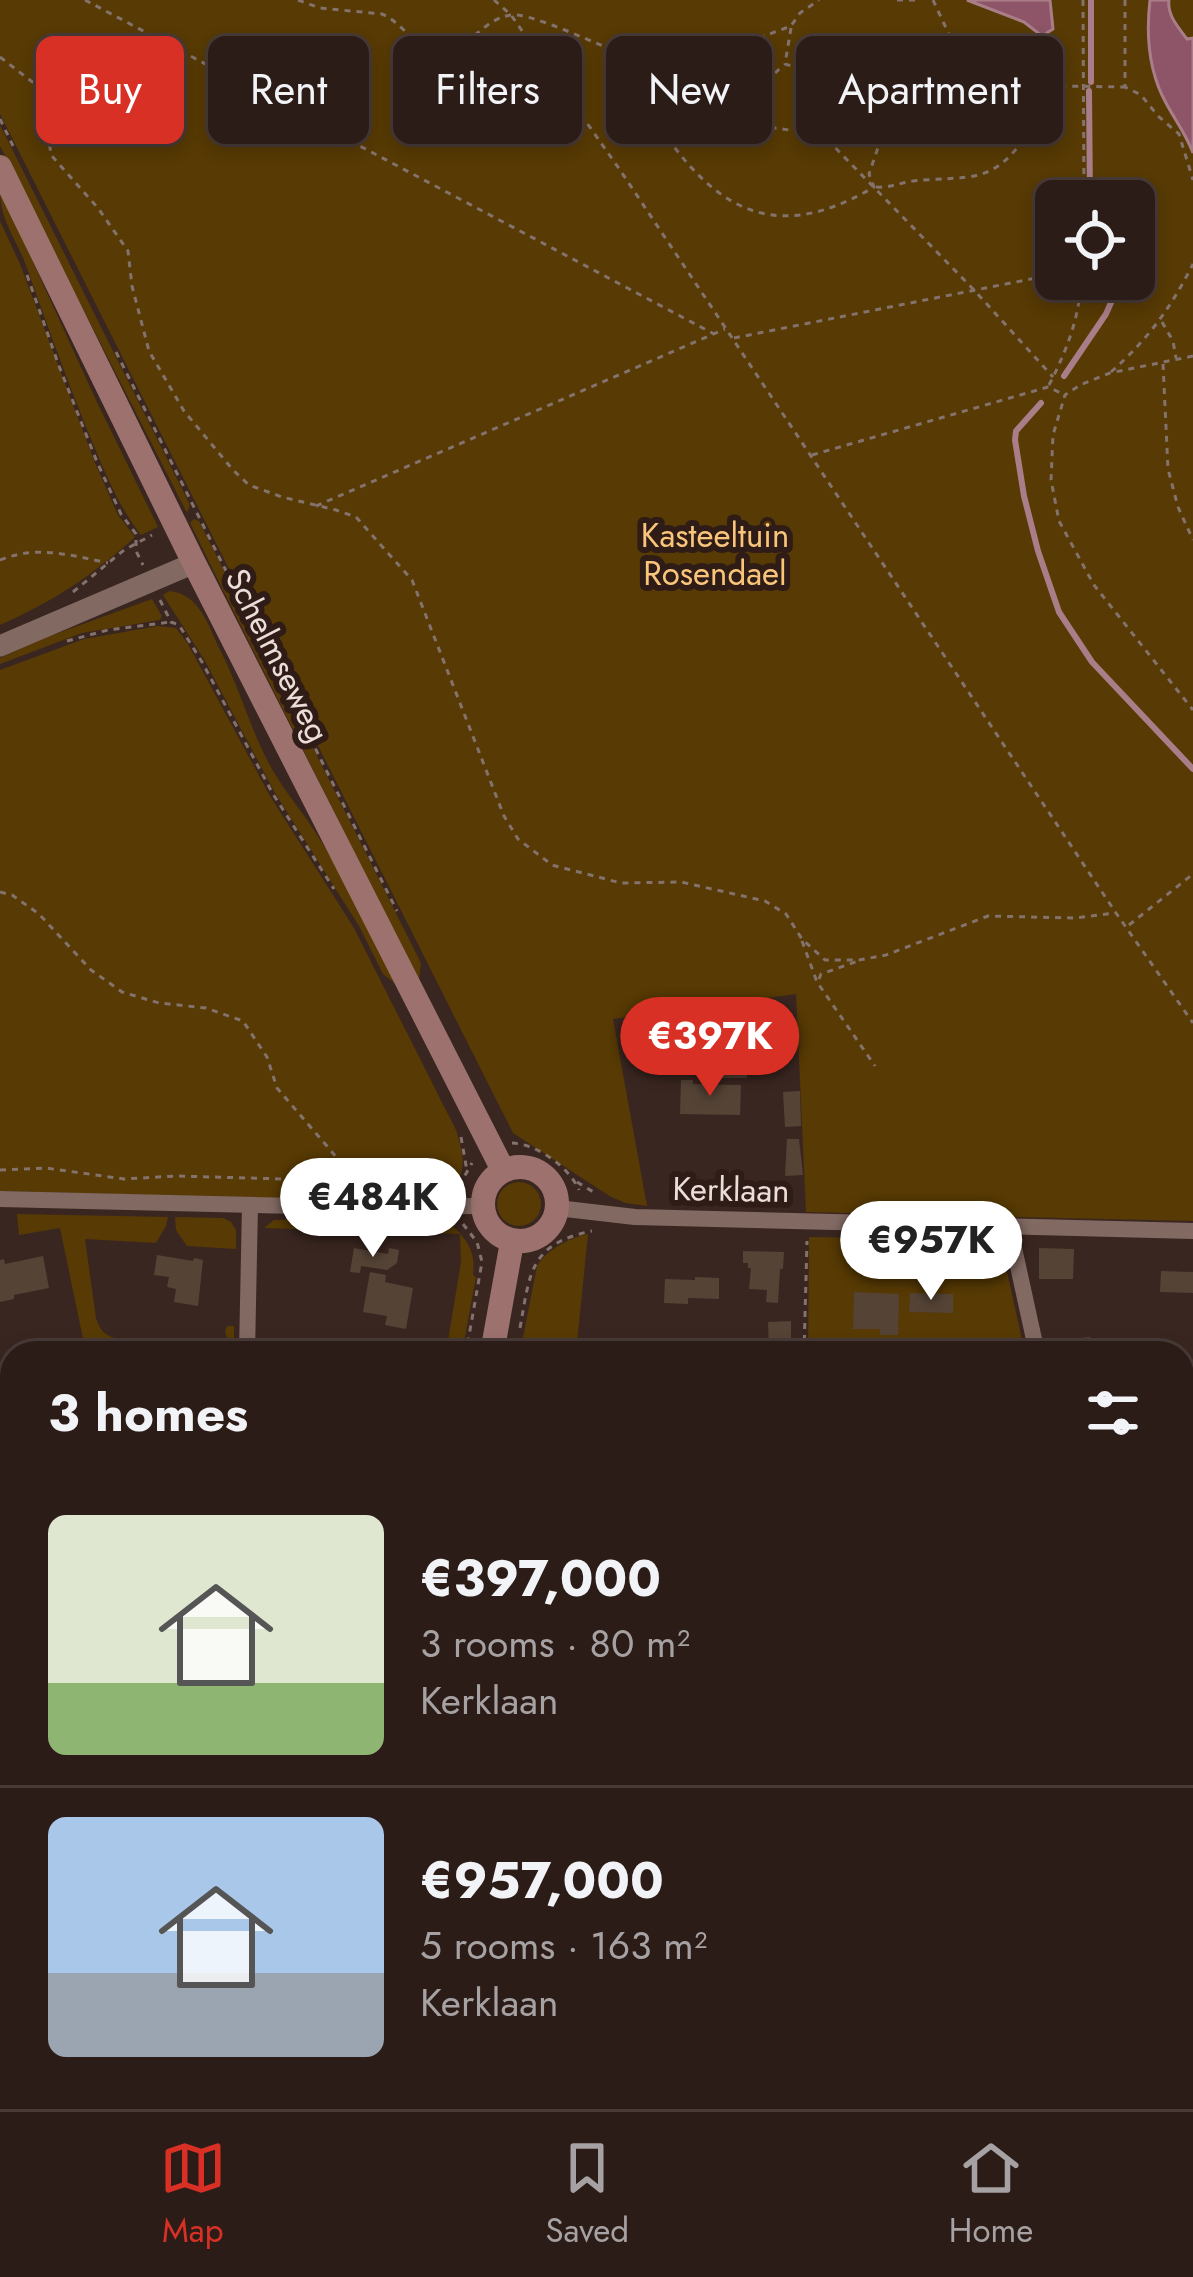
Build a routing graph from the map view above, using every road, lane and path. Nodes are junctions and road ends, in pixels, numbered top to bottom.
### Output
1 (85, 0) edge
2 (298, 0) edge
3 (494, 0) edge
4 (819, 0) edge
5 (897, 0) edge
6 (920, 0) edge
7 (933, 0) edge
8 (1083, 0) edge
9 (1125, 0) edge
10 (511, 15) junction
11 (791, 26) junction
12 (764, 36) edge
13 (950, 36) edge
14 (606, 47) edge
15 (0, 57) edge
16 (785, 64) junction
17 (796, 68) edge
18 (772, 74) edge
19 (1063, 86) edge
20 (1082, 87) junction
21 (1125, 87) junction
22 (671, 144) edge
23 (832, 144) edge
24 (879, 144) edge
25 (1020, 144) edge
26 (0, 167) edge
27 (1084, 180) edge
28 (1193, 180) edge
29 (874, 187) junction
30 (23, 264) dead end
31 (1193, 264) edge
32 (1035, 278) edge
33 (975, 291) junction
34 (1078, 300) edge
35 (1162, 321) junction
36 (725, 329) junction
37 (715, 334) junction
38 (732, 338) junction
39 (1193, 356) edge
40 (1176, 359) junction
41 (1163, 362) junction
42 (1110, 374) junction
43 (1053, 376) junction
44 (1048, 387) junction
45 (1065, 395) junction
46 (810, 456) junction
47 (315, 506) junction
48 (197, 513) dead end
49 (1193, 540) edge
50 (0, 560) edge
51 (194, 563) junction
52 (110, 564) junction
53 (151, 582) junction
54 (60, 599) dead end
55 (172, 622) junction
56 (67, 641) dead end
57 (0, 646) edge
58 (1193, 710) edge
59 (1193, 874) edge
60 (333, 887) dead end
61 (0, 892) edge
62 (1116, 914) junction
63 (404, 926) dead end
64 (1126, 927) junction
65 (802, 939) junction
66 (860, 960) junction
67 (817, 982) junction
68 (1193, 1023) edge
69 (875, 1066) dead end
70 (512, 1136) dead end
71 (0, 1170) edge
72 (503, 1170) junction
73 (576, 1181) dead end
74 (340, 1183) junction
75 (460, 1184) dead end
76 (0, 1199) edge
77 (250, 1205) junction
78 (470, 1206) junction
79 (340, 1208) junction
80 (557, 1208) junction
81 (807, 1220) junction
82 (1009, 1225) junction
83 (1193, 1231) edge
84 (573, 1235) dead end
85 (512, 1242) junction
86 (519, 1332) dead end
87 (247, 1341) edge
88 (468, 1341) edge
89 (494, 1341) edge
90 (804, 1341) edge
91 (1034, 1341) edge

1 - 37 path
2 - 10 path
3 - 10 path
4 - 11 path
5 - 6 path
7 - 13 path
8 - 20 path
9 - 21 path
10 - 14 path
10 - 36 path
11 - 12 path
11 - 16 path
15 - 47 path
16 - 17 path
16 - 18 path
19 - 20 path
20 - 21 path
20 - 27 path
21 - 28 path
22 - 29 path
23 - 29 path
24 - 29 path
25 - 29 path
26 - 51 main road, Schelmseweg
29 - 33 path
30 - 52 path
31 - 35 path
32 - 33 path
33 - 38 path
33 - 43 path
34 - 43 path
35 - 40 path
35 - 42 path
36 - 37 path
36 - 38 path
37 - 47 path
38 - 46 path
39 - 40 path
40 - 41 path
41 - 42 path
41 - 49 path
42 - 45 path
43 - 44 path
44 - 45 path
44 - 46 path
45 - 58 path
46 - 62 path
47 - 65 path
48 - 63 path
50 - 52 path
51 - 53 street
51 - 72 main road, Schelmseweg
52 - 54 path
53 - 55 path
53 - 57 street
55 - 56 path
55 - 60 path
59 - 64 path
61 - 74 path
62 - 64 path
62 - 66 path
64 - 68 path
65 - 66 path
65 - 67 path
66 - 67 path
67 - 69 path
70 - 73 path
71 - 74 path
72 - 78 main road
72 - 80 main road
74 - 75 path
74 - 79 path
76 - 77 street
77 - 79 street
77 - 87 street
78 - 79 street
78 - 85 main road
78 - 88 path
80 - 81 street, Kerklaan
80 - 85 main road
81 - 82 street, Kerklaan
81 - 90 path
82 - 83 street, Kerklaan
82 - 91 street
84 - 86 path
85 - 89 main road

